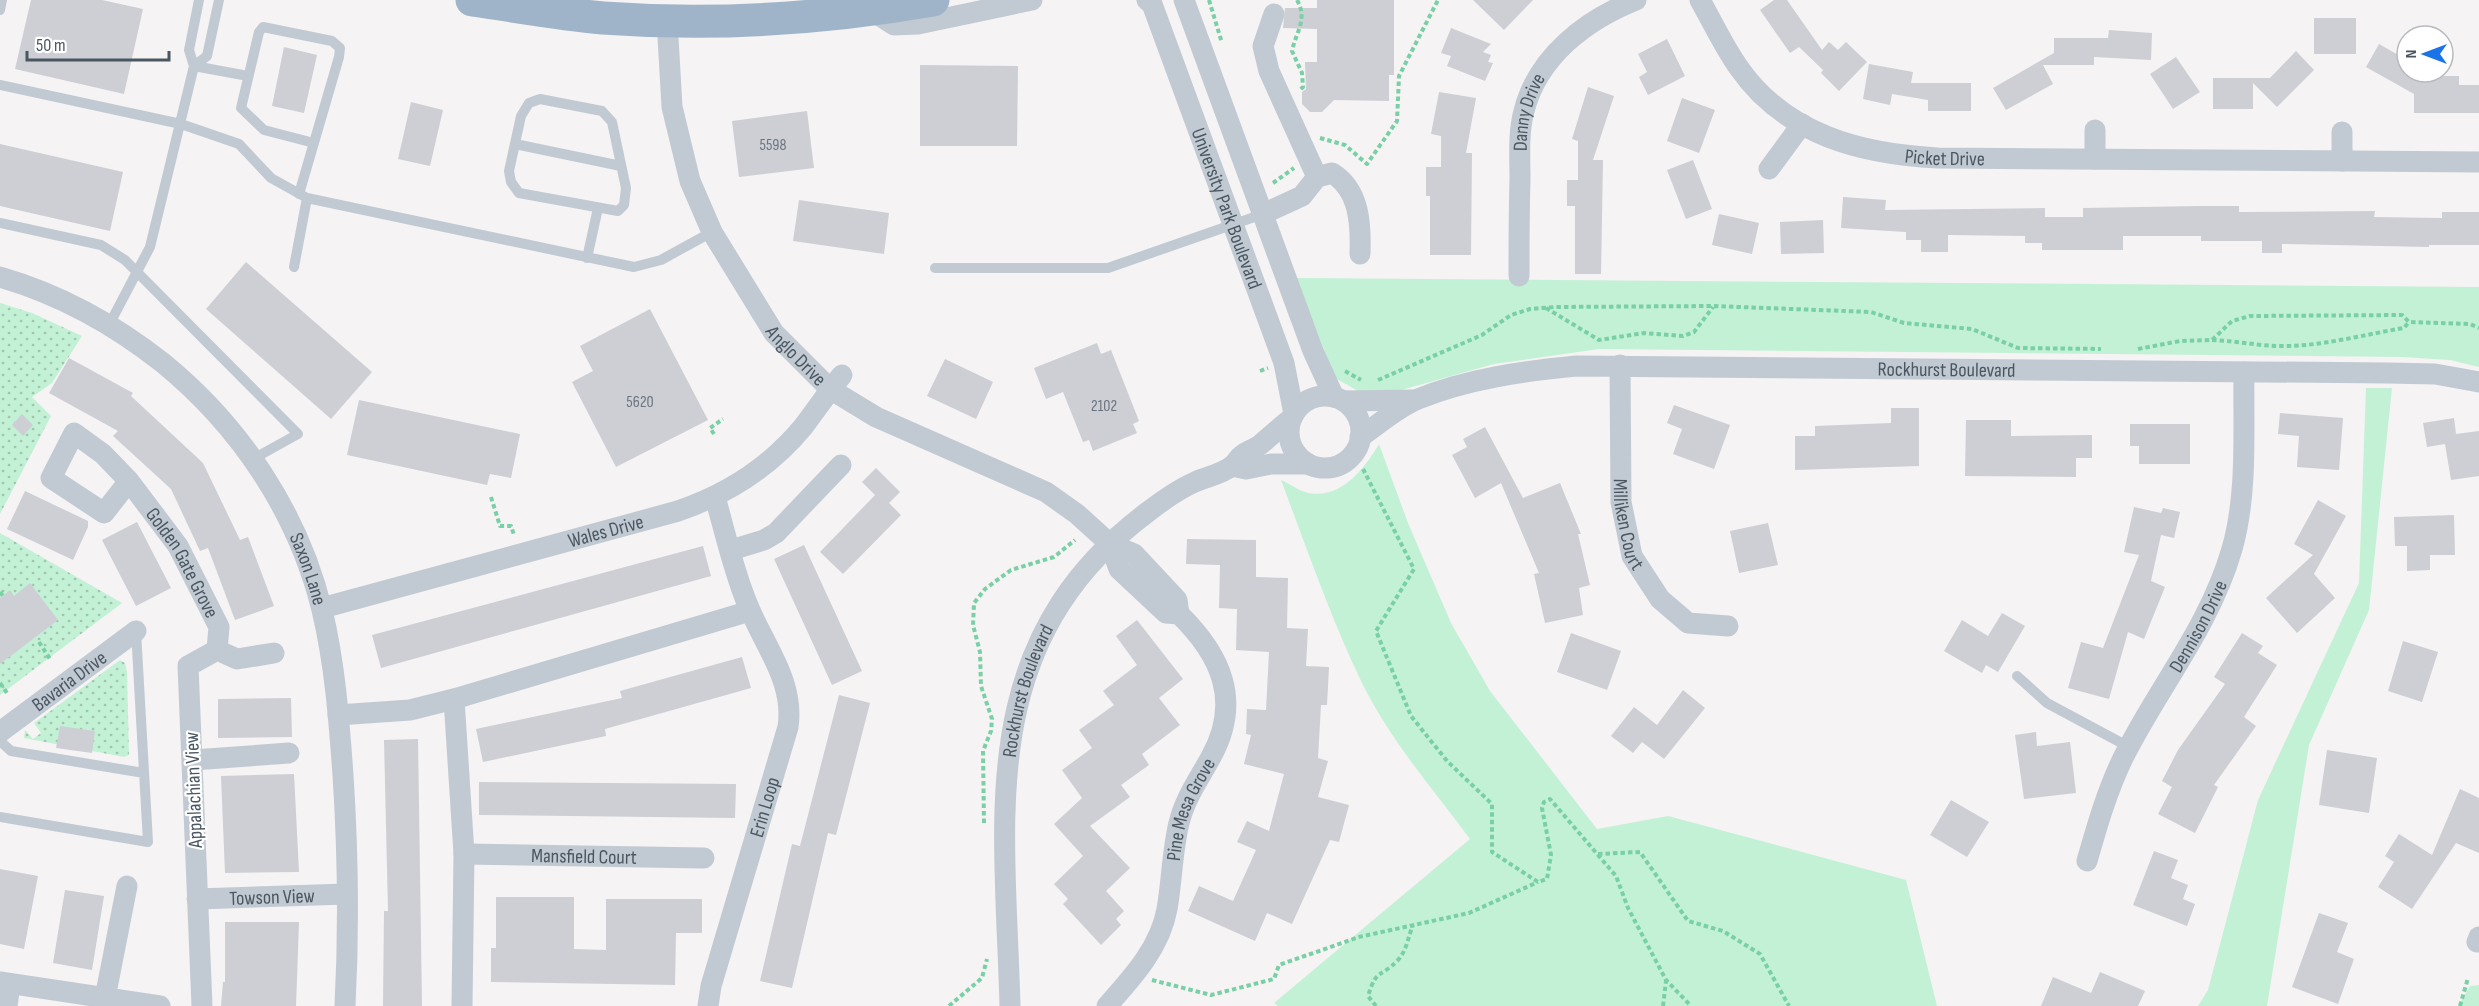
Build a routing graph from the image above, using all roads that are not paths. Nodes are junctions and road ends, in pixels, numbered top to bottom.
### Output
1 (2, 0) edge
2 (200, 0) edge
3 (219, 0) edge
4 (472, 0) edge
5 (768, 0) edge
6 (933, 0) edge
7 (1032, 0) edge
8 (1184, 0) edge
9 (1636, 0) edge
10 (1700, 0) edge
11 (1150, 1) edge
12 (612, 9) edge
13 (0, 10) edge
14 (679, 10) edge
15 (870, 10) junction
16 (1274, 14) dead end
17 (194, 66) junction
18 (248, 76) junction
19 (0, 85) edge
20 (181, 124) junction
21 (1802, 124) junction
22 (2095, 130) dead end
23 (2342, 132) dead end
24 (314, 143) junction
25 (515, 144) junction
26 (2095, 159) junction
27 (2342, 161) junction
28 (2479, 162) edge
29 (621, 166) junction
30 (1769, 169) dead end
31 (1317, 177) junction
32 (303, 196) junction
33 (598, 208) junction
34 (1263, 214) junction
35 (0, 223) edge
36 (1233, 224) junction
37 (712, 232) junction
38 (1360, 254) dead end
39 (587, 258) junction
40 (294, 267) dead end
41 (935, 268) dead end
42 (139, 272) junction
43 (1519, 276) dead end
44 (0, 277) edge
45 (109, 325) junction
46 (1620, 365) junction
47 (2244, 372) junction
48 (836, 382) junction
49 (2479, 382) edge
50 (1339, 399) junction
51 (1416, 399) junction
52 (1293, 416) junction
53 (1360, 437) junction
54 (252, 459) junction
55 (1308, 464) junction
56 (841, 465) dead end
57 (1232, 466) junction
58 (129, 481) dead end
59 (715, 497) junction
60 (1110, 544) junction
61 (730, 550) junction
62 (322, 608) junction
63 (750, 611) junction
64 (1728, 626) dead end
65 (136, 631) joint
66 (217, 650) junction
67 (274, 654) dead end
68 (2017, 676) dead end
69 (454, 699) junction
70 (338, 715) junction
71 (0, 732) edge
72 (0, 741) edge
73 (2129, 747) junction
74 (289, 753) dead end
75 (193, 760) junction
76 (144, 773) junction
77 (0, 817) edge
78 (464, 854) junction
79 (704, 858) dead end
80 (2087, 861) dead end
81 (127, 886) dead end
82 (347, 894) junction
83 (197, 899) junction
84 (5, 983) edge
85 (105, 998) junction
86 (7, 1006) edge
87 (160, 1006) edge
88 (202, 1006) edge
89 (345, 1006) edge
90 (462, 1006) edge
91 (708, 1006) edge
92 (1010, 1006) edge
93 (1107, 1006) edge

1 - 13 lane
2 - 17 lane
3 - 17 lane
4 - 12 highway
5 - 14 highway
6 - 15 highway
7 - 15 street
8 - 34 street, University Park Boulevard
9 - 43 street, Danny Drive
10 - 21 street, Picket Drive
11 - 36 street, University Park Boulevard
12 - 14 highway
14 - 15 highway
14 - 37 street, Anglo Drive
16 - 31 street
17 - 18 lane
17 - 20 lane
18 - 24 lane
18 - 24 lane
19 - 20 lane
20 - 32 lane
20 - 42 lane
21 - 26 street, Picket Drive
21 - 30 street
22 - 26 street
23 - 27 street
24 - 32 lane
25 - 29 lane
25 - 29 lane
25 - 33 lane
26 - 27 street, Picket Drive
27 - 28 street, Picket Drive
29 - 33 lane
31 - 34 street
31 - 38 street
32 - 39 lane
32 - 40 lane
33 - 39 lane
34 - 36 lane
34 - 50 street, University Park Boulevard
35 - 42 lane
36 - 41 lane
36 - 52 street, University Park Boulevard
37 - 39 lane
37 - 48 street, Anglo Drive
42 - 45 lane
42 - 54 lane
44 - 45 street, Saxon Lane
45 - 54 street, Saxon Lane
46 - 47 street, Rockhurst Boulevard
46 - 51 street, Rockhurst Boulevard
46 - 64 street, Milliken Court
47 - 49 street, Rockhurst Boulevard
47 - 73 street, Dennison Drive
48 - 59 street, Wales Drive
48 - 60 street, Anglo Drive
50 - 51 street, Rockhurst Boulevard
50 - 52 street
50 - 53 street
51 - 53 street, Rockhurst Boulevard
52 - 55 street
52 - 57 street, Rockhurst Boulevard
53 - 55 street
54 - 62 street, Saxon Lane
55 - 57 street, Rockhurst Boulevard
56 - 61 street
57 - 60 street, Rockhurst Boulevard
58 - 66 street, Golden Gate Grove
59 - 61 street, Erin Loop
59 - 62 street, Wales Drive
60 - 92 street, Rockhurst Boulevard
60 - 93 street, Pine Mesa Grove
61 - 63 street, Erin Loop
62 - 70 street, Saxon Lane
63 - 69 street
63 - 91 street, Erin Loop
65 - 71 street, Bavaria Drive
65 - 76 lane
66 - 67 street
66 - 75 street, Appalachian View
68 - 73 lane
69 - 70 street
69 - 78 street
70 - 82 street, Saxon Lane
72 - 76 lane
73 - 80 street, Dennison Drive
74 - 75 street
75 - 83 street, Appalachian View
76 - 77 lane
78 - 79 street, Mansfield Court
78 - 90 street
81 - 85 street
82 - 83 street, Towson View
82 - 89 street, Saxon Lane
83 - 88 street, Appalachian View
84 - 85 street
84 - 86 street
85 - 87 street

